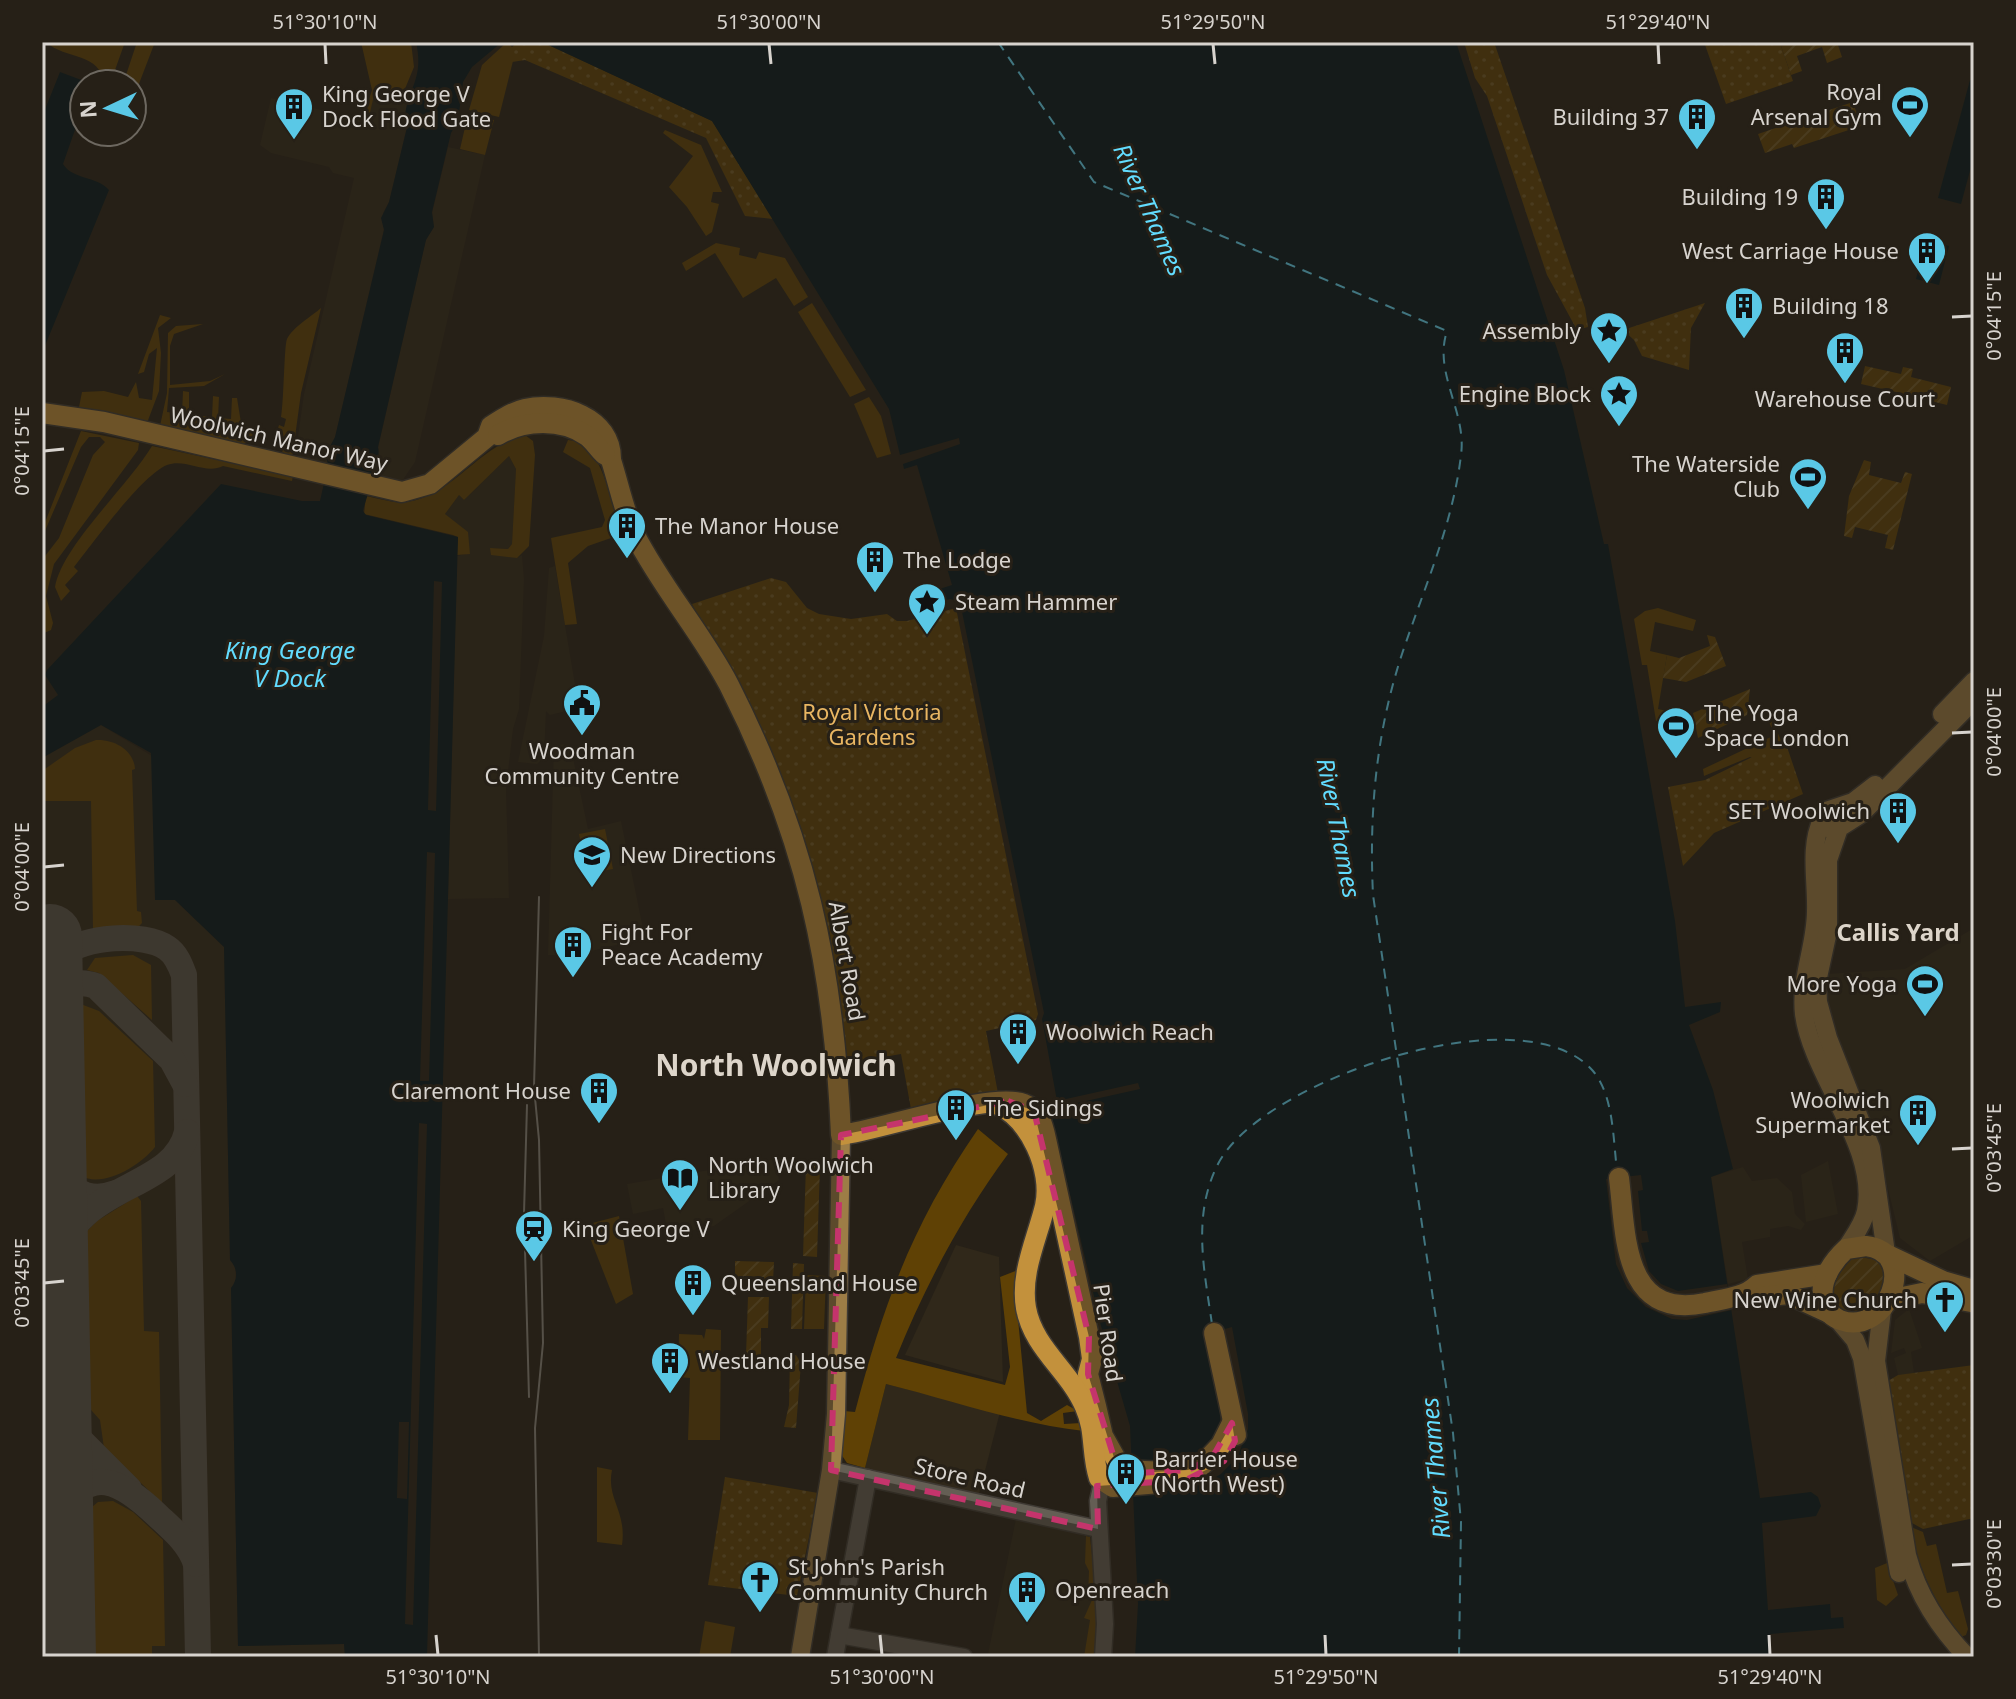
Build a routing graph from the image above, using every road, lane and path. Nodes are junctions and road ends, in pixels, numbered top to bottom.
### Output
1 (42, 413) edge
2 (611, 460) joint
3 (1974, 681) edge
4 (1966, 702) edge
5 (1832, 818) junction
6 (996, 1104) junction
7 (841, 1135) junction
8 (1619, 1178) dead end
9 (1846, 1249) junction
10 (1887, 1254) junction
11 (1827, 1274) junction
12 (1974, 1290) edge
13 (1739, 1295) junction
14 (1974, 1302) edge
15 (1885, 1305) junction
16 (1834, 1316) junction
17 (1214, 1333) dead end
18 (1869, 1356) junction
19 (1081, 1382) junction
20 (831, 1470) junction
21 (868, 1478) junction
22 (1125, 1479) junction
23 (1102, 1483) junction
24 (1098, 1529) junction
25 (839, 1635) junction
26 (800, 1657) edge
27 (835, 1657) edge
28 (964, 1657) edge
29 (1103, 1657) edge
30 (1950, 1657) edge
31 (1967, 1657) edge

1 - 2 highway, Woolwich Manor Way
2 - 7 highway, Albert Road
3 - 4 main road
4 - 5 main road
5 - 9 main road
5 - 10 main road
6 - 7 highway, Pier Road
6 - 19 highway, Pier Road
6 - 19 highway, Pier Road
7 - 20 main road, Albert Road
8 - 13 highway
9 - 10 highway
9 - 11 highway
10 - 12 highway
10 - 15 highway
11 - 13 highway
11 - 16 highway
13 - 16 highway
14 - 15 highway
15 - 16 highway
15 - 18 main road
16 - 18 main road
17 - 22 highway
18 - 30 main road
18 - 31 main road
19 - 22 highway, Pier Road
19 - 23 highway, Pier Road
20 - 21 street, Store Road
20 - 26 main road, Albert Road
21 - 24 street, Store Road
21 - 25 street
22 - 23 highway
23 - 24 street, Pier Road
24 - 29 street, Pier Road
25 - 27 street
25 - 28 street

